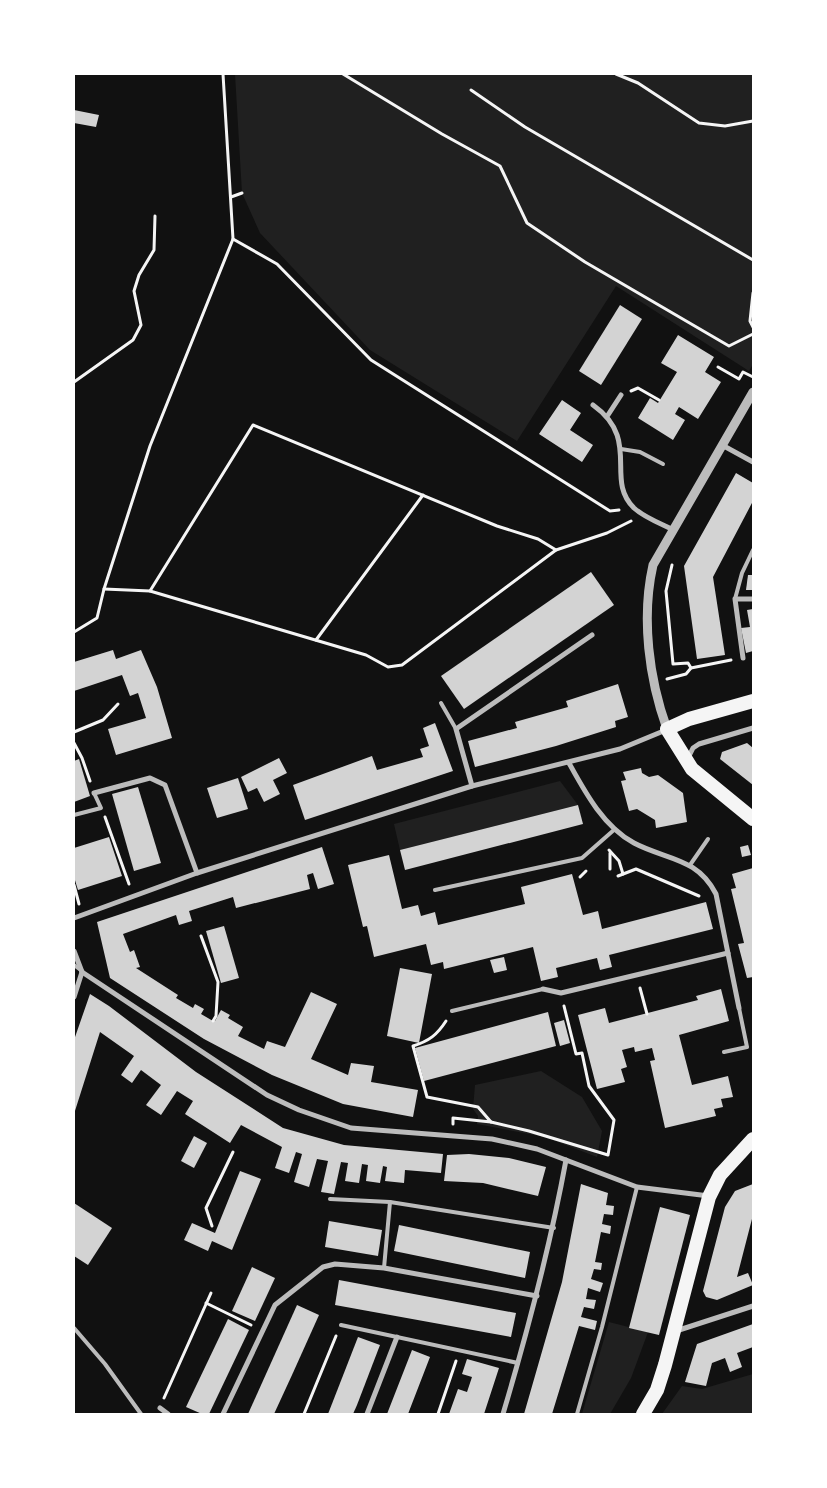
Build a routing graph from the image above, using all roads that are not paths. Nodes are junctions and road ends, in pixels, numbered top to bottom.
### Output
1 (753, 392) edge
2 (621, 395) road end
3 (593, 405) dead end
4 (608, 415) junction
5 (721, 445) junction
6 (621, 449) junction
7 (753, 462) edge
8 (663, 464) dead end
9 (672, 529) junction
10 (753, 550) edge
11 (735, 599) junction
12 (753, 600) edge
13 (592, 635) dead end
14 (743, 658) road end
15 (753, 701) edge
16 (441, 703) dead end
17 (753, 728) edge
18 (456, 729) junction
19 (667, 729) junction
20 (569, 763) junction
21 (687, 763) junction
22 (472, 786) junction
23 (94, 793) joint
24 (74, 816) edge
25 (753, 819) edge
26 (614, 828) junction
27 (708, 839) dead end
28 (690, 865) junction
29 (197, 873) junction
30 (435, 890) dead end
31 (74, 918) edge
32 (74, 951) edge
33 (728, 953) junction
34 (74, 965) edge
35 (82, 972) junction
36 (543, 989) joint
37 (74, 997) edge
38 (739, 1008) joint
39 (452, 1011) road end
40 (724, 1052) dead end
41 (753, 1139) edge
42 (566, 1160) junction
43 (637, 1187) junction
44 (709, 1196) junction
45 (330, 1199) dead end
46 (390, 1202) junction
47 (554, 1228) junction
48 (384, 1268) junction
49 (537, 1296) junction
50 (753, 1306) edge
51 (341, 1325) road end
52 (74, 1328) edge
53 (674, 1332) junction
54 (397, 1337) junction
55 (518, 1363) junction
56 (160, 1408) road end
57 (141, 1414) edge
58 (168, 1414) edge
59 (223, 1414) edge
60 (367, 1414) edge
61 (503, 1414) edge
62 (576, 1414) edge
63 (643, 1414) edge

1 - 5 street
2 - 4 street
3 - 4 street
4 - 6 street
5 - 7 street
5 - 9 street
6 - 8 lane
6 - 9 street
9 - 19 street
10 - 11 lane
11 - 12 street
11 - 14 street
13 - 18 street
15 - 19 highway
16 - 18 lane
17 - 21 street
18 - 22 street
19 - 20 street
19 - 21 highway
20 - 22 street
20 - 26 street
21 - 25 highway
22 - 29 street
23 - 24 lane
23 - 29 street
26 - 28 street
26 - 30 lane
27 - 28 lane
28 - 33 street
29 - 31 street
32 - 35 street
33 - 36 street
33 - 38 street
34 - 35 lane
35 - 37 street
35 - 42 street
36 - 39 lane
38 - 40 lane
41 - 44 highway
42 - 43 street
42 - 47 street
43 - 44 street
43 - 62 lane
44 - 53 highway
45 - 46 lane
46 - 47 lane
46 - 48 lane
47 - 49 street
48 - 49 street
48 - 59 street
49 - 55 street
50 - 53 street
51 - 54 lane
52 - 57 lane
53 - 63 highway
54 - 55 lane
54 - 60 street
55 - 61 street
56 - 58 street

